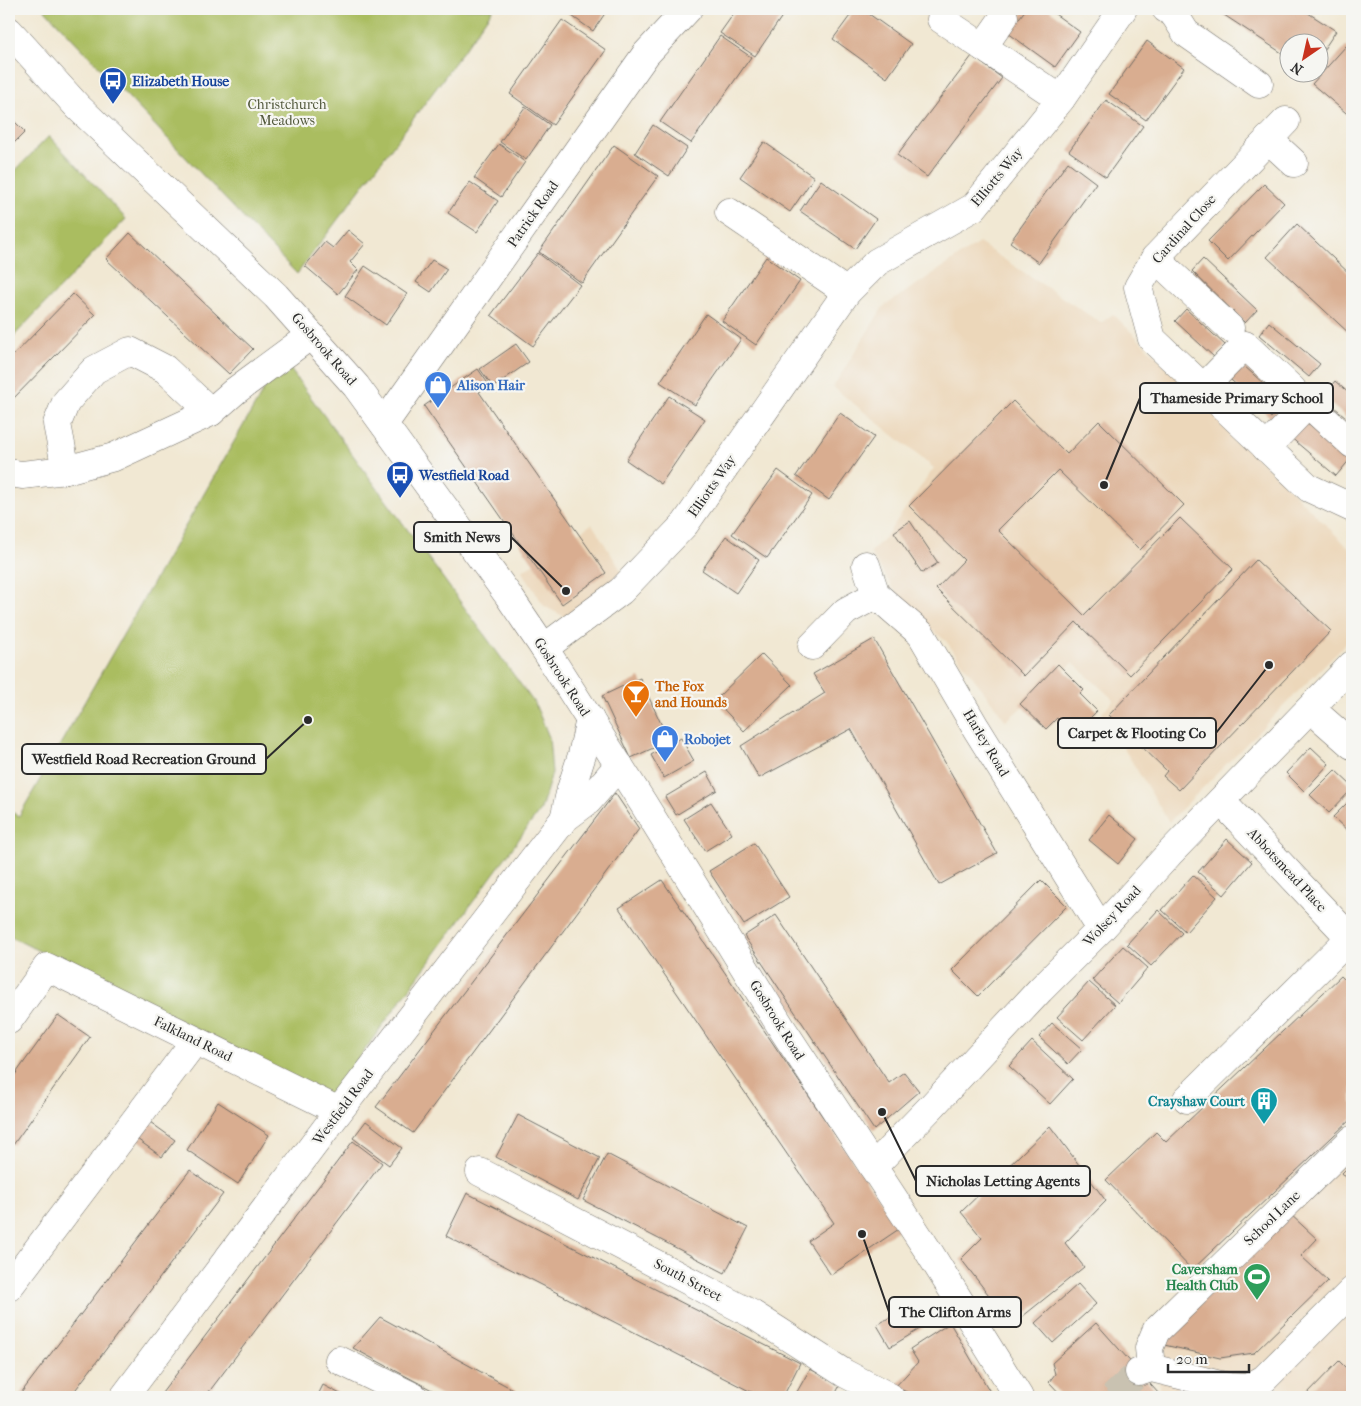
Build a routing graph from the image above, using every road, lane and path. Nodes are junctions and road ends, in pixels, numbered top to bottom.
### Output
1 (688, 9) edge
2 (1123, 9) edge
3 (1170, 11) edge
4 (1004, 17) dead end
5 (941, 19) dead end
6 (9, 31) edge
7 (982, 47) junction
8 (1259, 84) dead end
9 (1061, 99) junction
10 (1294, 164) dead end
11 (729, 212) dead end
12 (1155, 258) junction
13 (847, 292) junction
14 (1230, 328) dead end
15 (311, 334) junction
16 (1203, 388) junction
17 (1292, 389) dead end
18 (211, 412) junction
19 (384, 424) junction
20 (1352, 444) edge
21 (1266, 448) junction
22 (66, 470) junction
23 (9, 473) edge
24 (1352, 508) edge
25 (866, 565) dead end
26 (876, 595) junction
27 (812, 646) dead end
28 (544, 648) junction
29 (1352, 665) edge
30 (1311, 709) junction
31 (590, 719) junction
32 (1352, 745) edge
33 (618, 765) junction
34 (1221, 801) junction
35 (564, 819) junction
36 (1101, 929) junction
37 (1351, 939) edge
38 (9, 1020) edge
39 (195, 1040) junction
40 (1187, 1098) dead end
41 (339, 1111) junction
42 (1352, 1140) edge
43 (873, 1167) junction
44 (480, 1172) dead end
45 (9, 1287) edge
46 (1351, 1294) edge
47 (339, 1360) dead end
48 (124, 1397) edge
49 (414, 1397) edge
50 (890, 1397) edge
51 (1019, 1397) edge

1 - 19 street, Patrick Road
2 - 9 street, Elliotts Way
3 - 8 street
4 - 7 street
5 - 7 street
6 - 15 street, Gosbrook Road
7 - 9 street
9 - 13 street, Elliotts Way
10 - 12 street, Cardinal Close
11 - 13 street
12 - 14 street
12 - 16 street, Cardinal Close
13 - 28 street, Elliotts Way
15 - 18 street
15 - 19 street, Gosbrook Road
16 - 17 street
16 - 21 street, Cardinal Close
18 - 22 street
18 - 22 street
19 - 28 street, Gosbrook Road
20 - 21 street
21 - 24 street, Cardinal Close
22 - 23 street
25 - 26 street
26 - 27 street
26 - 36 street, Harley Road
28 - 31 street, Gosbrook Road
29 - 30 street, Wolsey Road
30 - 32 street
30 - 34 street, Wolsey Road
31 - 33 street, Gosbrook Road
31 - 35 street, Westfield Road
33 - 35 street, Westfield Road
33 - 43 street, Gosbrook Road
34 - 36 street, Wolsey Road
34 - 37 street, Abbotsmead Place
35 - 41 street, Westfield Road
36 - 43 street, Wolsey Road
37 - 40 street
38 - 39 street, Falkland Road
39 - 41 street, Falkland Road
39 - 45 street
41 - 48 street, Westfield Road
42 - 46 street, School Lane
43 - 51 street, Gosbrook Road
44 - 50 street, South Street
47 - 49 street

